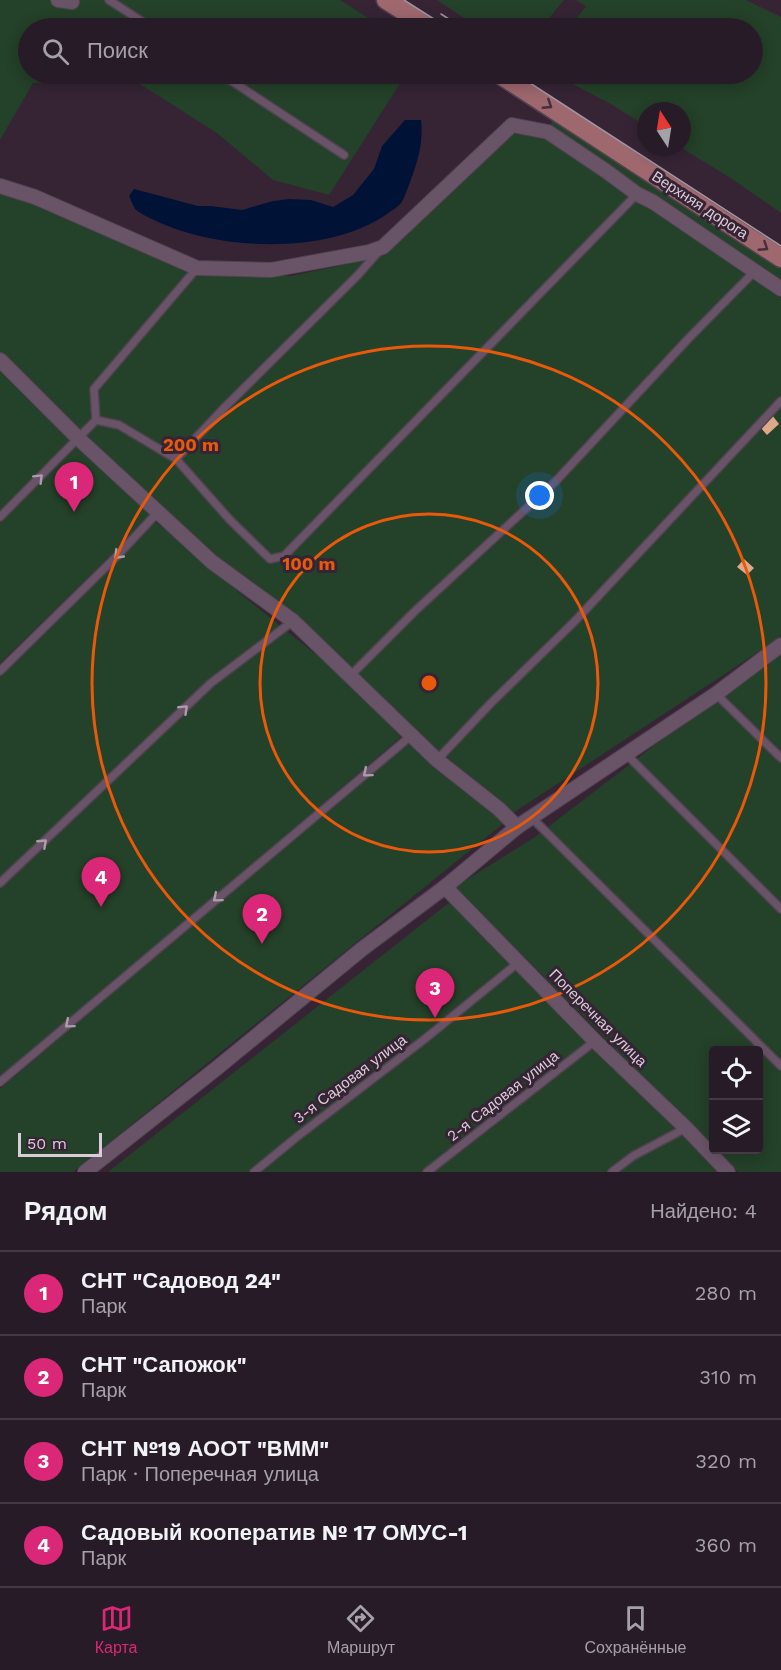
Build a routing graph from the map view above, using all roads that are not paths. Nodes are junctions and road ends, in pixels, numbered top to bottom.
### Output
1 (109, 0) edge
2 (386, 0) edge
3 (137, 18) edge
4 (414, 18) edge
5 (235, 84) edge
6 (514, 84) edge
7 (344, 155) dead end
8 (0, 186) edge
9 (637, 195) junction
10 (383, 247) junction
11 (781, 258) edge
12 (198, 268) junction
13 (755, 271) junction
14 (781, 288) edge
15 (0, 361) edge
16 (781, 401) edge
17 (96, 420) junction
18 (79, 439) junction
19 (176, 459) junction
20 (158, 512) junction
21 (0, 516) edge
22 (292, 621) junction
23 (781, 645) edge
24 (0, 671) edge
25 (349, 676) junction
26 (716, 694) junction
27 (411, 735) junction
28 (626, 754) junction
29 (781, 758) edge
30 (437, 760) junction
31 (532, 818) junction
32 (517, 827) junction
33 (0, 883) edge
34 (445, 887) junction
35 (781, 909) edge
36 (519, 962) junction
37 (596, 1041) junction
38 (781, 1066) edge
39 (0, 1082) edge
40 (686, 1128) junction
41 (85, 1172) edge
42 (254, 1172) edge
43 (427, 1172) edge
44 (612, 1172) edge
45 (728, 1172) edge

1 - 3 lane
2 - 4 main road
5 - 7 lane
6 -> 11 main road, Верхняя дорога
8 - 12 street
9 - 10 street
9 - 13 street
9 - 19 lane
10 - 12 street
10 - 19 lane
12 - 17 lane
13 - 14 street
13 - 25 lane
15 - 18 street
16 - 30 lane
17 - 18 lane
17 - 19 lane
18 - 20 street
21 -> 18 lane
20 - 22 street
20 -> 24 lane
22 - 25 street
33 -> 22 lane
23 - 26 street
25 - 27 street
26 - 28 street
26 - 29 lane
27 - 30 street
27 -> 39 lane
28 - 31 street
28 - 35 lane
30 - 32 street
31 - 32 street
31 - 38 lane
32 - 34 street
34 - 36 street, Поперечная улица
34 - 41 street
36 - 37 street, Поперечная улица
36 - 42 lane, 3-я Садовая улица
37 - 40 street, Поперечная улица
37 - 43 lane, 2-я Садовая улица
40 - 44 lane
40 - 45 street, Поперечная улица

